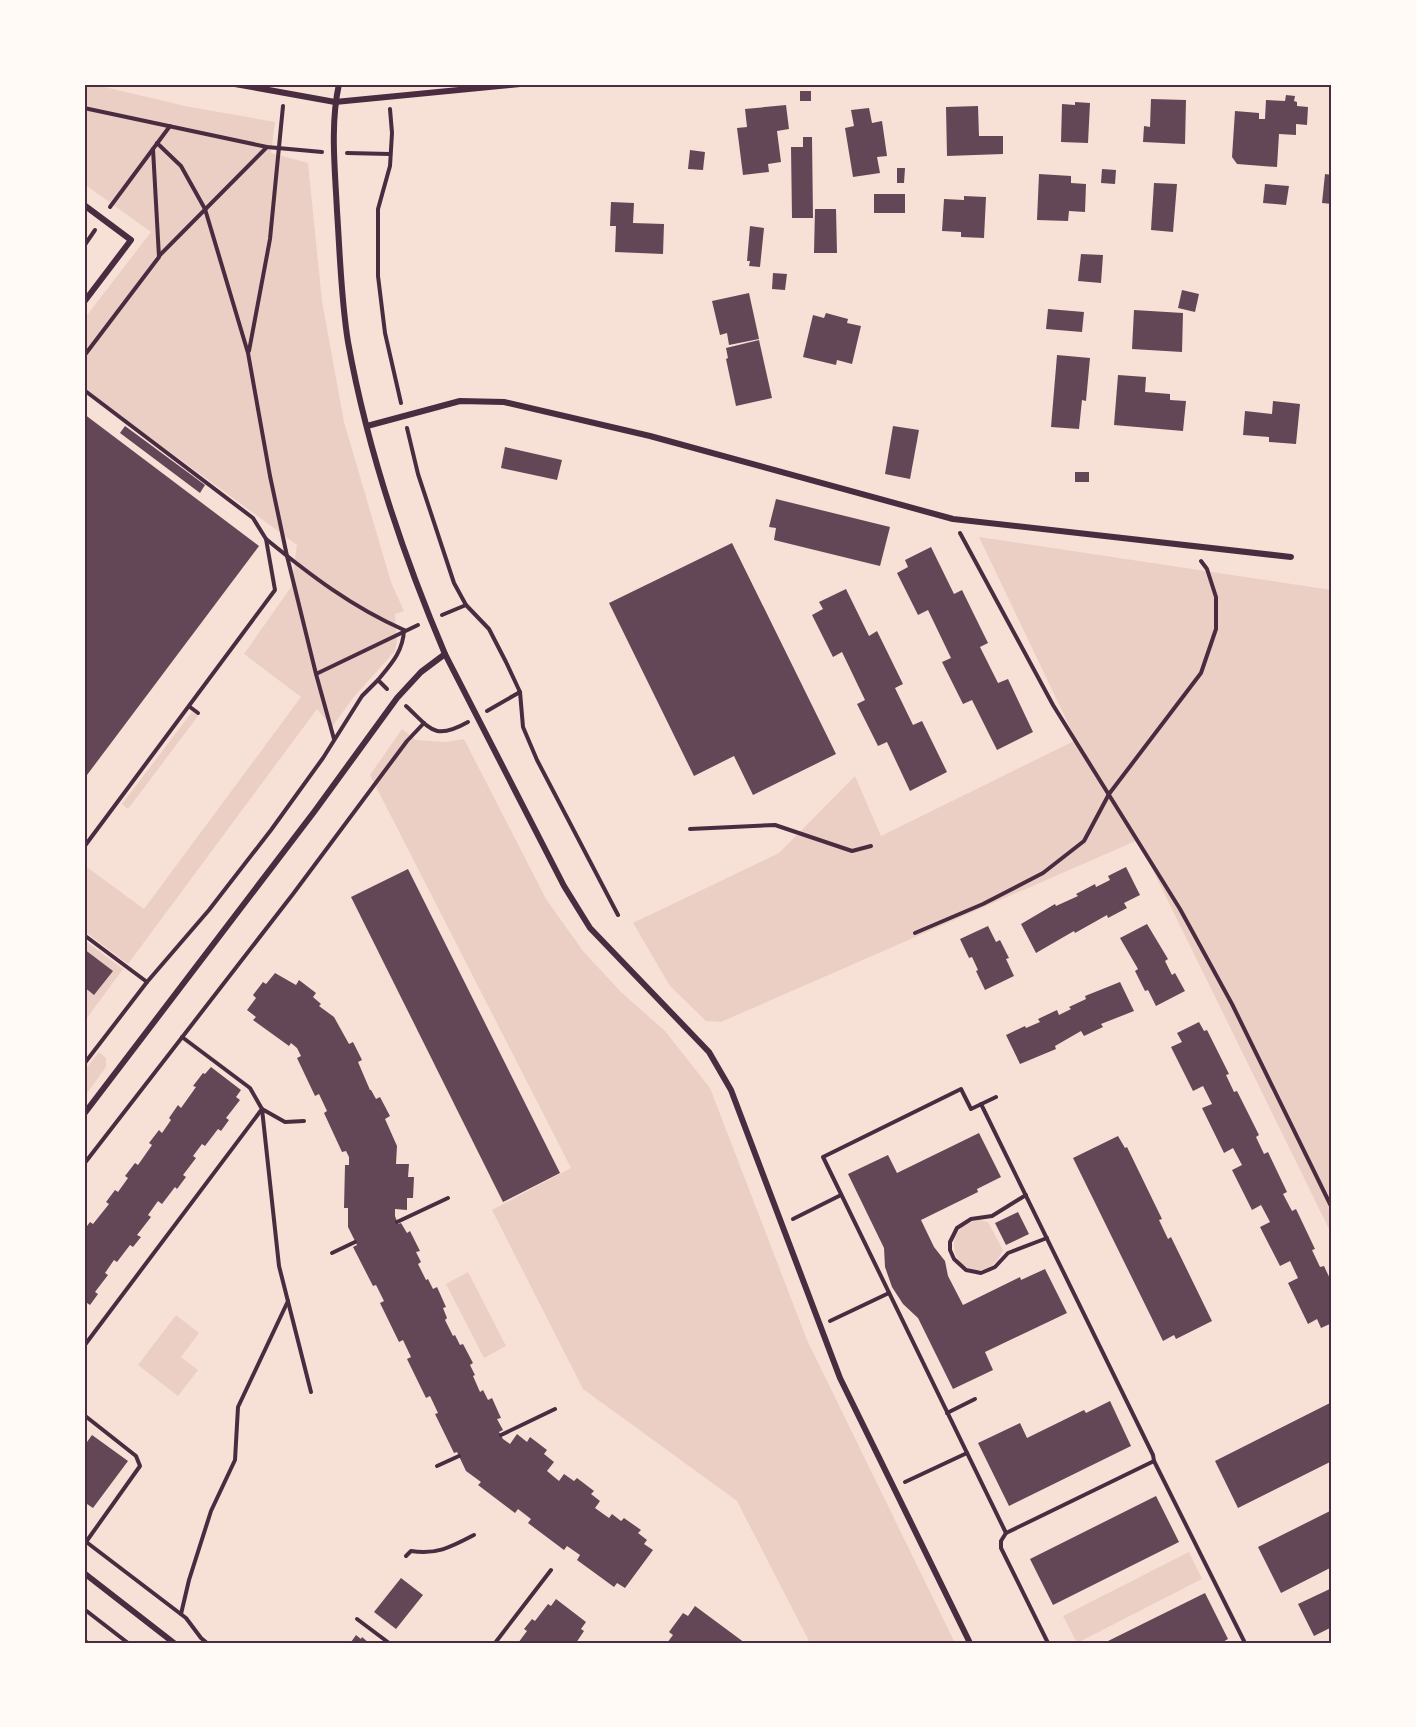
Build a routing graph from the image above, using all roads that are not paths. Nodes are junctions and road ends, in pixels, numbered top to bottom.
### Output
1 (235, 84) edge
2 (339, 84) edge
3 (520, 84) edge
4 (335, 102) junction
5 (84, 205) edge
6 (84, 302) edge
7 (367, 426) junction
8 (1291, 557) dead end
9 (445, 654) junction
10 (84, 1114) edge
11 (84, 1573) edge
12 (174, 1643) edge
13 (970, 1643) edge

1 - 4 street
2 - 4 street
3 - 4 street
4 - 7 street
5 - 6 street
7 - 8 street
7 - 9 street
9 - 10 street
9 - 13 street
11 - 12 street

